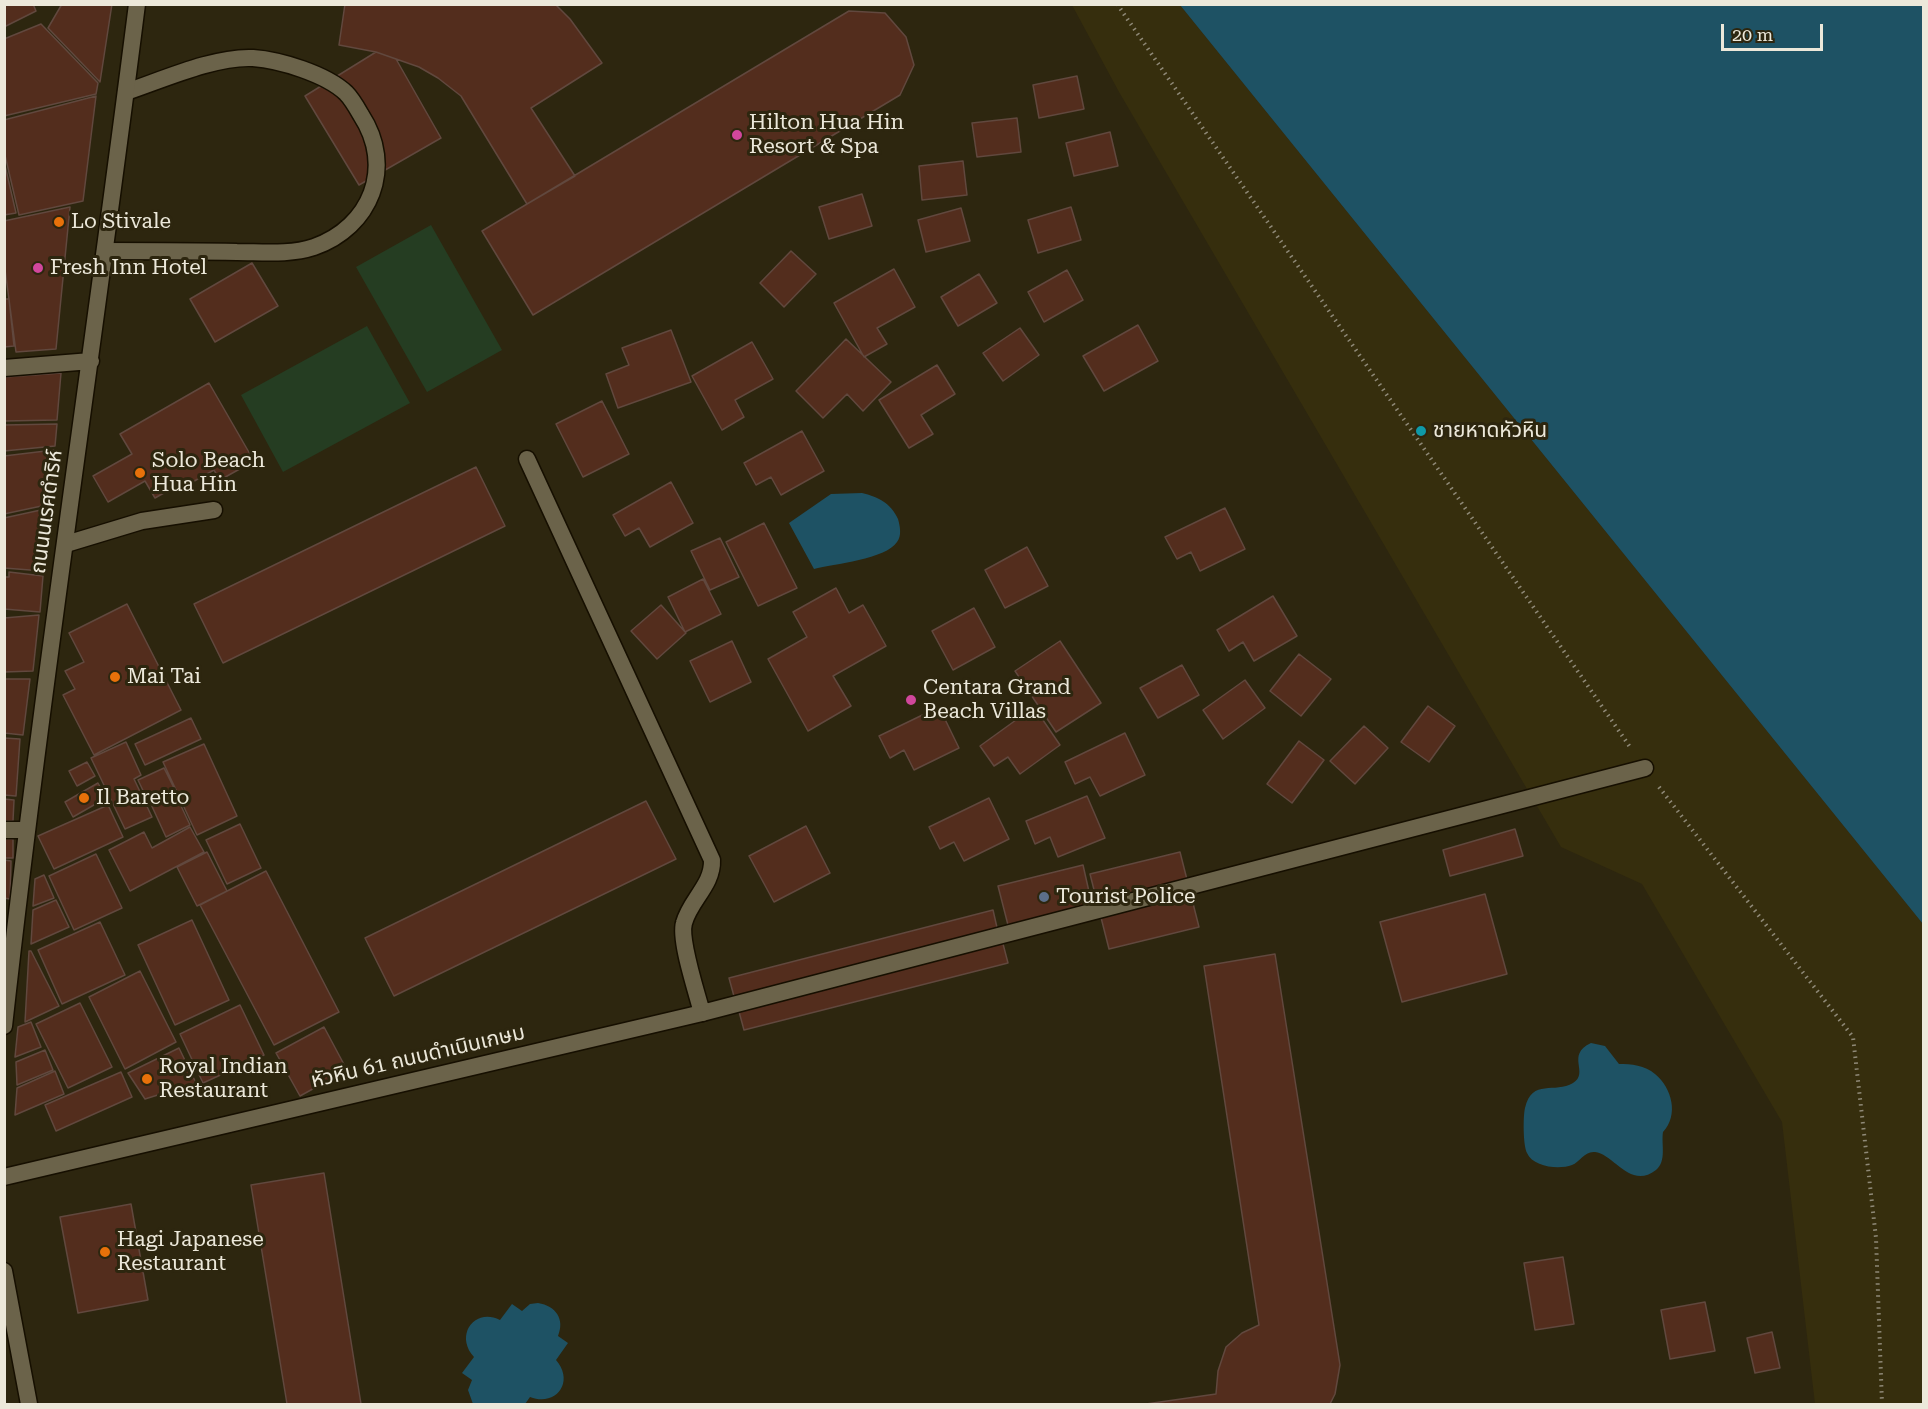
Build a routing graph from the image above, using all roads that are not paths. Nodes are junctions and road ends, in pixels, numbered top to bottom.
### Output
1 (137, 4) edge
2 (126, 92) junction
3 (105, 251) junction
4 (91, 362) junction
5 (4, 368) edge
6 (527, 459) dead end
7 (214, 510) dead end
8 (66, 544) junction
9 (1645, 768) road end
10 (4, 830) edge
11 (26, 830) junction
12 (702, 1013) junction
13 (4, 1026) edge
14 (4, 1177) edge
15 (4, 1271) edge
16 (29, 1404) edge

1 - 2 street, ถนนนเรศดำริห์
2 - 3 street, ถนนนเรศดำริห์
2 - 3 street
3 - 4 street, ถนนนเรศดำริห์
4 - 5 street
4 - 8 street, ถนนนเรศดำริห์
6 - 12 street
7 - 8 street
8 - 11 street, ถนนนเรศดำริห์
9 - 12 street, หัวหิน 61 ถนนดำเนินเกษม
10 - 11 street
11 - 13 street, ถนนนเรศดำริห์
12 - 14 street, หัวหิน 61 ถนนดำเนินเกษม
15 - 16 street

